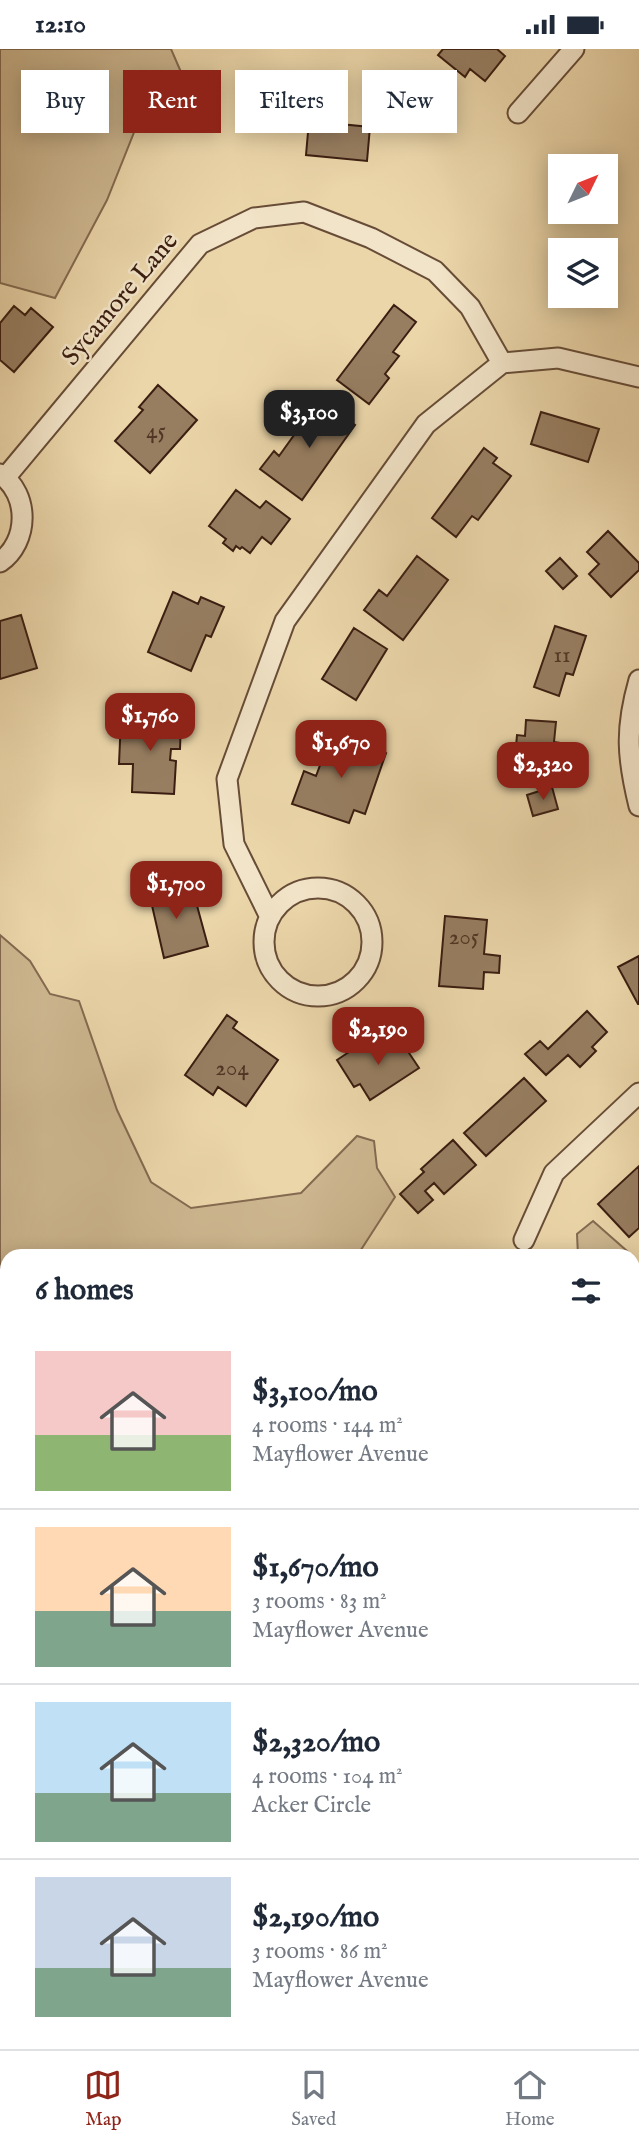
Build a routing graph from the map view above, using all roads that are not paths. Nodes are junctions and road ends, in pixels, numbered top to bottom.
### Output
1 (574, 49) edge
2 (518, 113) dead end
3 (502, 363) junction
4 (639, 377) edge
5 (3, 476) edge
6 (0, 562) edge
7 (639, 680) edge
8 (639, 806) edge
9 (270, 917) junction
10 (639, 1093) edge
11 (524, 1240) dead end

1 - 2 street
3 - 4 street
3 - 5 street, Sycamore Lane
3 - 9 street
5 - 6 street, Sycamore Lane
7 - 8 street
9 - 9 street
10 - 11 street

